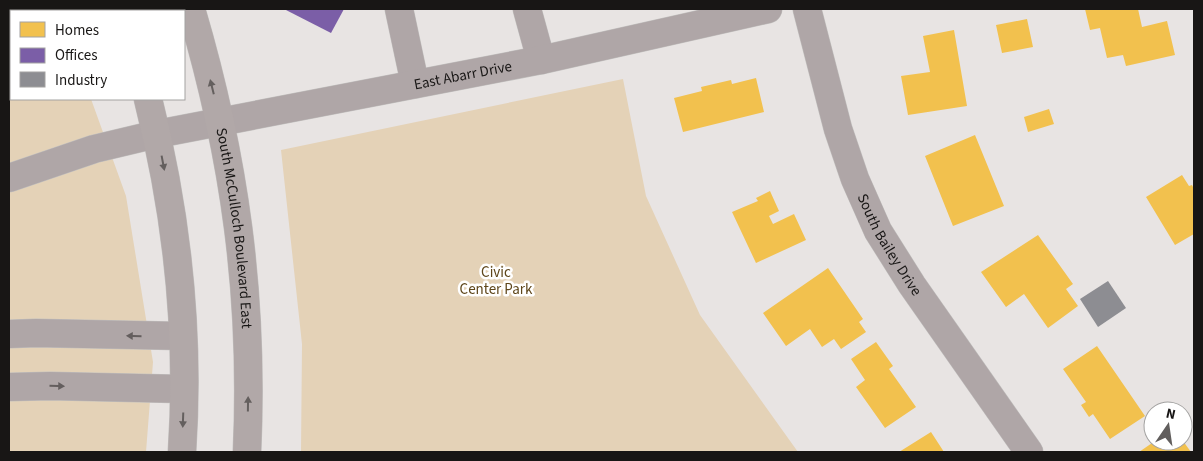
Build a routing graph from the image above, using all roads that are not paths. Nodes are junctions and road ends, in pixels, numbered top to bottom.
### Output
1 (191, 9) edge
2 (399, 9) edge
3 (527, 9) edge
4 (768, 9) edge
5 (807, 9) edge
6 (541, 60) junction
7 (415, 84) junction
8 (148, 100) edge
9 (221, 121) junction
10 (157, 134) junction
11 (9, 178) edge
12 (9, 334) edge
13 (182, 336) junction
14 (9, 388) edge
15 (183, 388) junction
16 (182, 452) edge
17 (247, 452) edge
18 (1029, 452) edge

9 -> 1 main road, South McCulloch Boulevard East
2 - 7 street
3 - 6 street
4 - 6 street, East Abarr Drive
5 - 18 street, South Bailey Drive
6 - 7 street, East Abarr Drive
7 - 9 street, East Abarr Drive
8 - 10 main road
9 - 10 street, East Abarr Drive
17 -> 9 main road, South McCulloch Boulevard East
10 - 11 street, East Abarr Drive
10 -> 13 main road
13 -> 12 street
13 - 15 main road
14 -> 15 street
15 -> 16 main road

